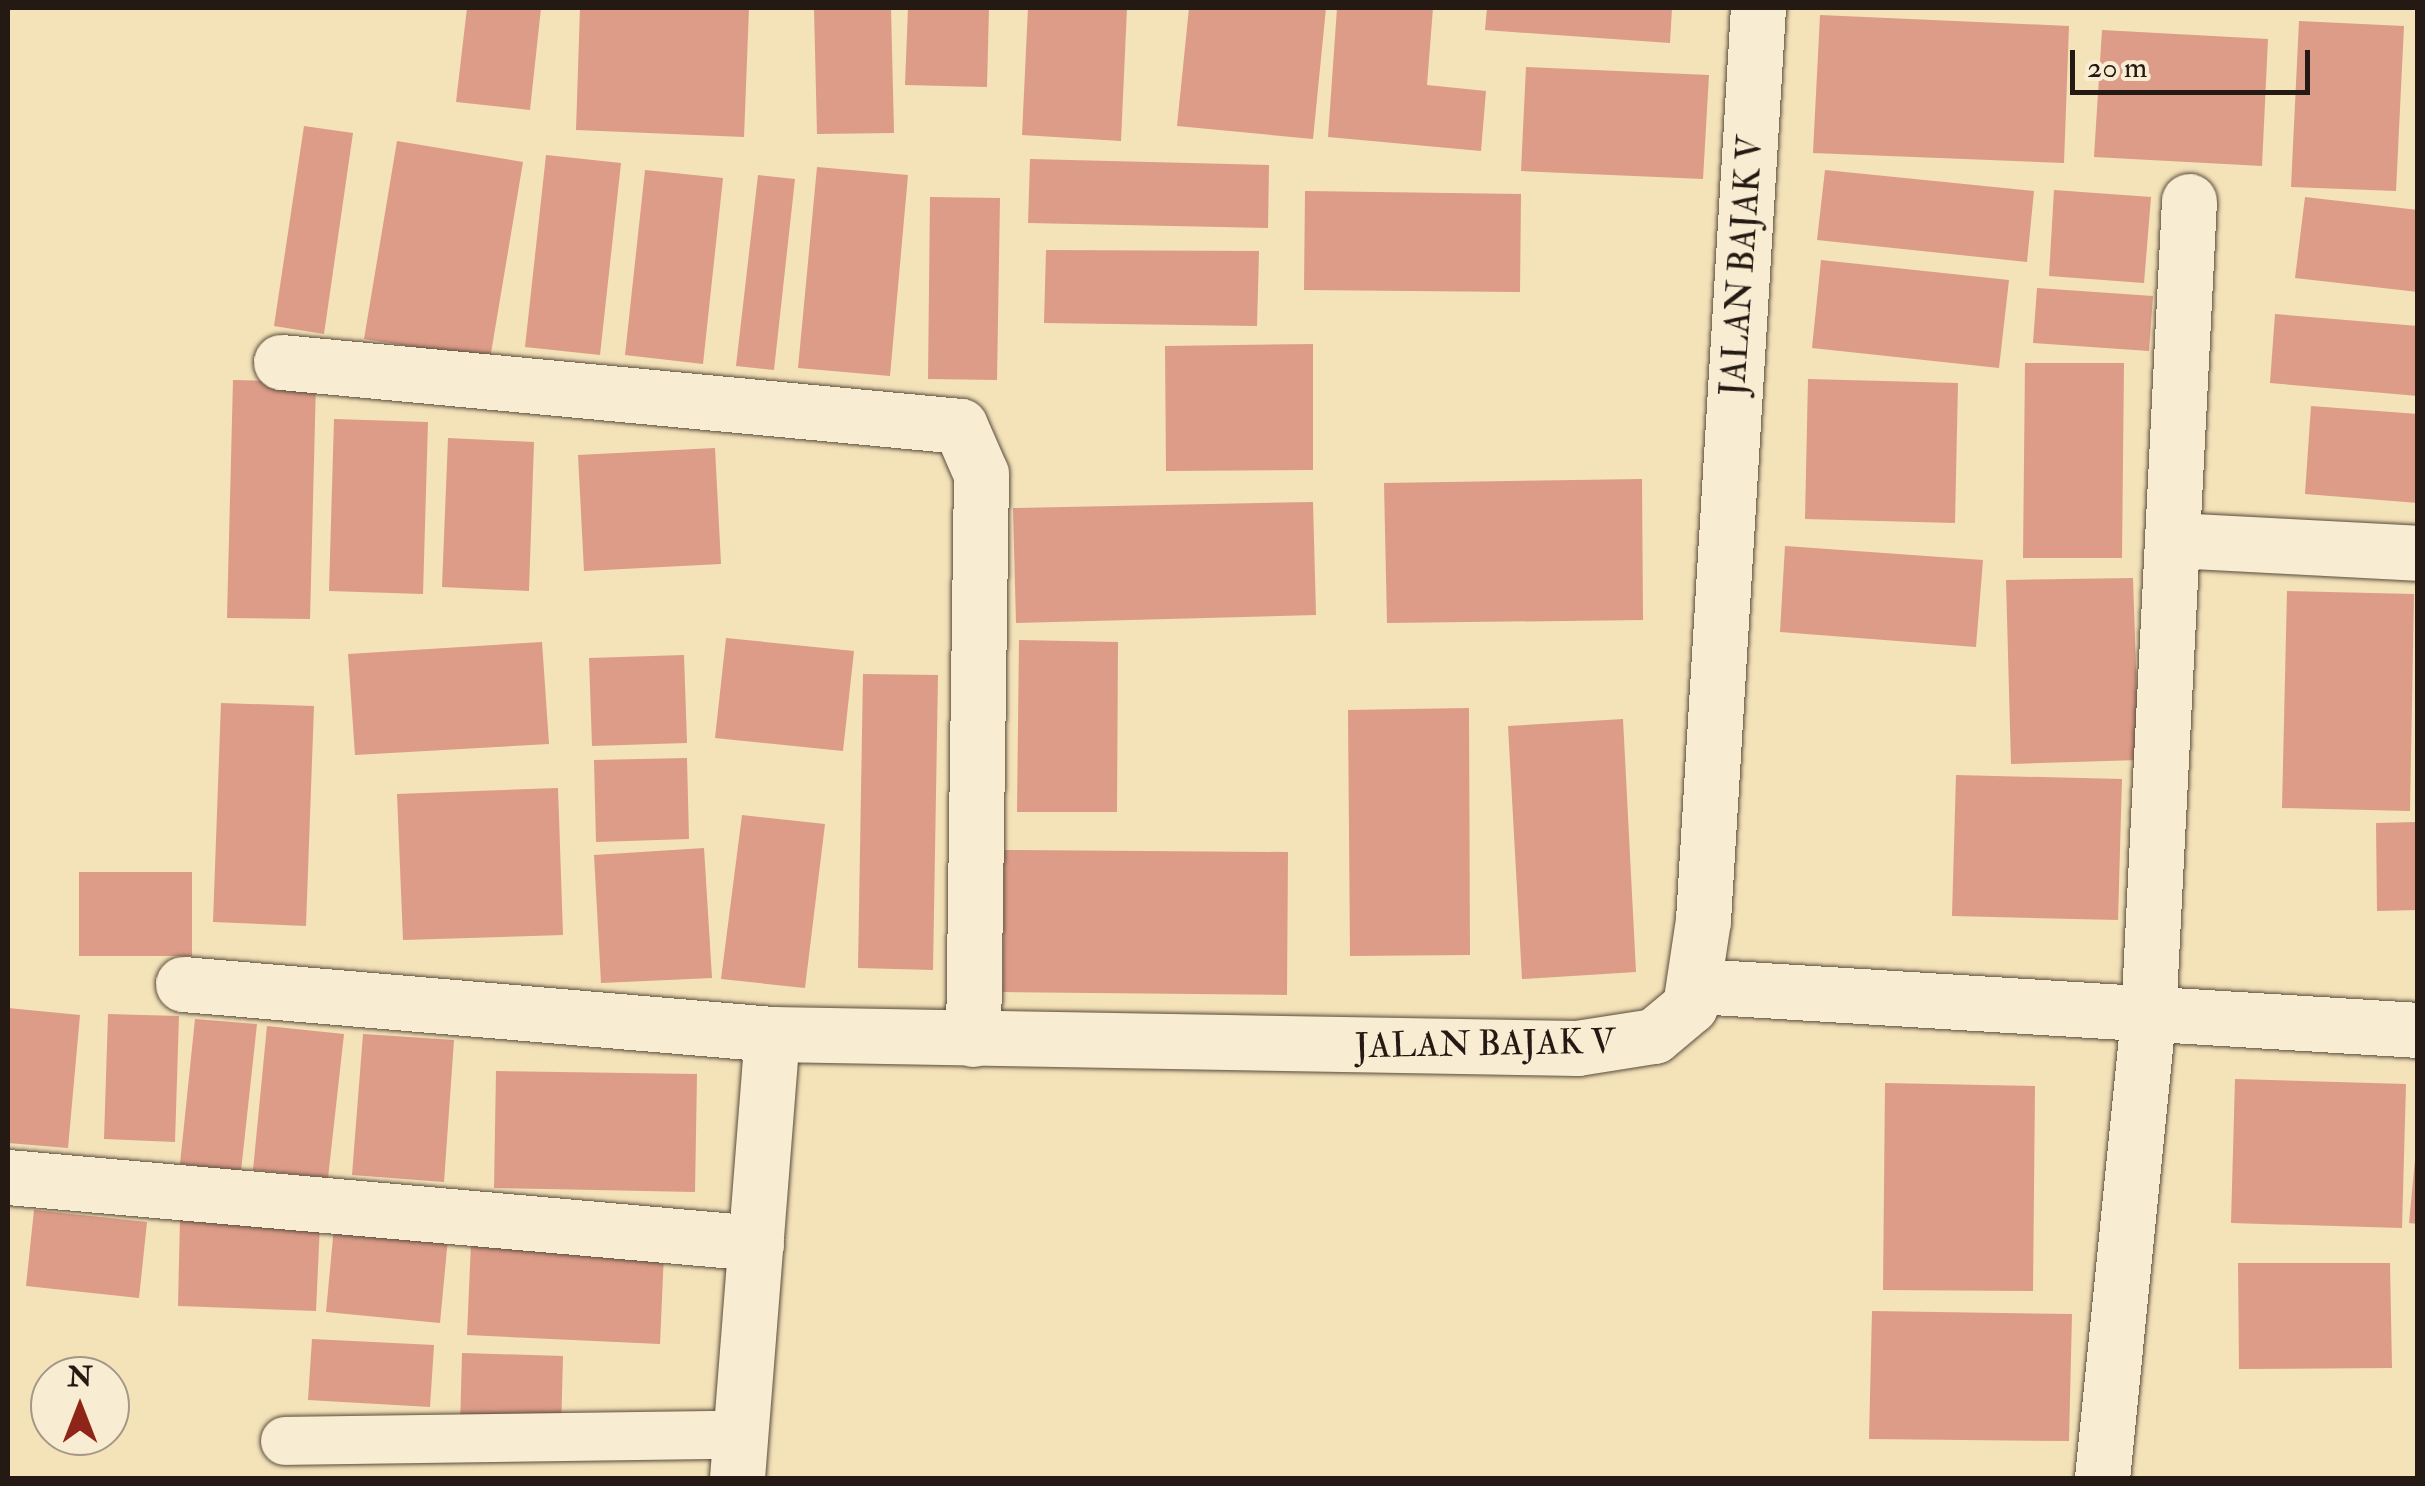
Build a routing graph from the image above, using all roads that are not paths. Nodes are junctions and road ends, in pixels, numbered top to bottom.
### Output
1 (1758, 8) edge
2 (2190, 200) dead end
3 (281, 362) dead end
4 (2173, 540) junction
5 (2418, 553) edge
6 (183, 984) dead end
7 (1696, 986) junction
8 (2148, 1018) junction
9 (2418, 1030) edge
10 (772, 1034) junction
11 (973, 1039) junction
12 (8, 1176) edge
13 (756, 1243) junction
14 (285, 1442) dead end
15 (739, 1457) edge
16 (2102, 1478) edge

1 - 7 street, JALAN BAJAK V
2 - 4 street
3 - 11 street
4 - 5 street
4 - 8 street
6 - 10 street, JALAN BAJAK V
7 - 8 street
7 - 11 street, JALAN BAJAK V
8 - 9 street
8 - 16 street
10 - 11 street, JALAN BAJAK V
10 - 13 street
12 - 13 street
13 - 15 street
14 - 15 lane

